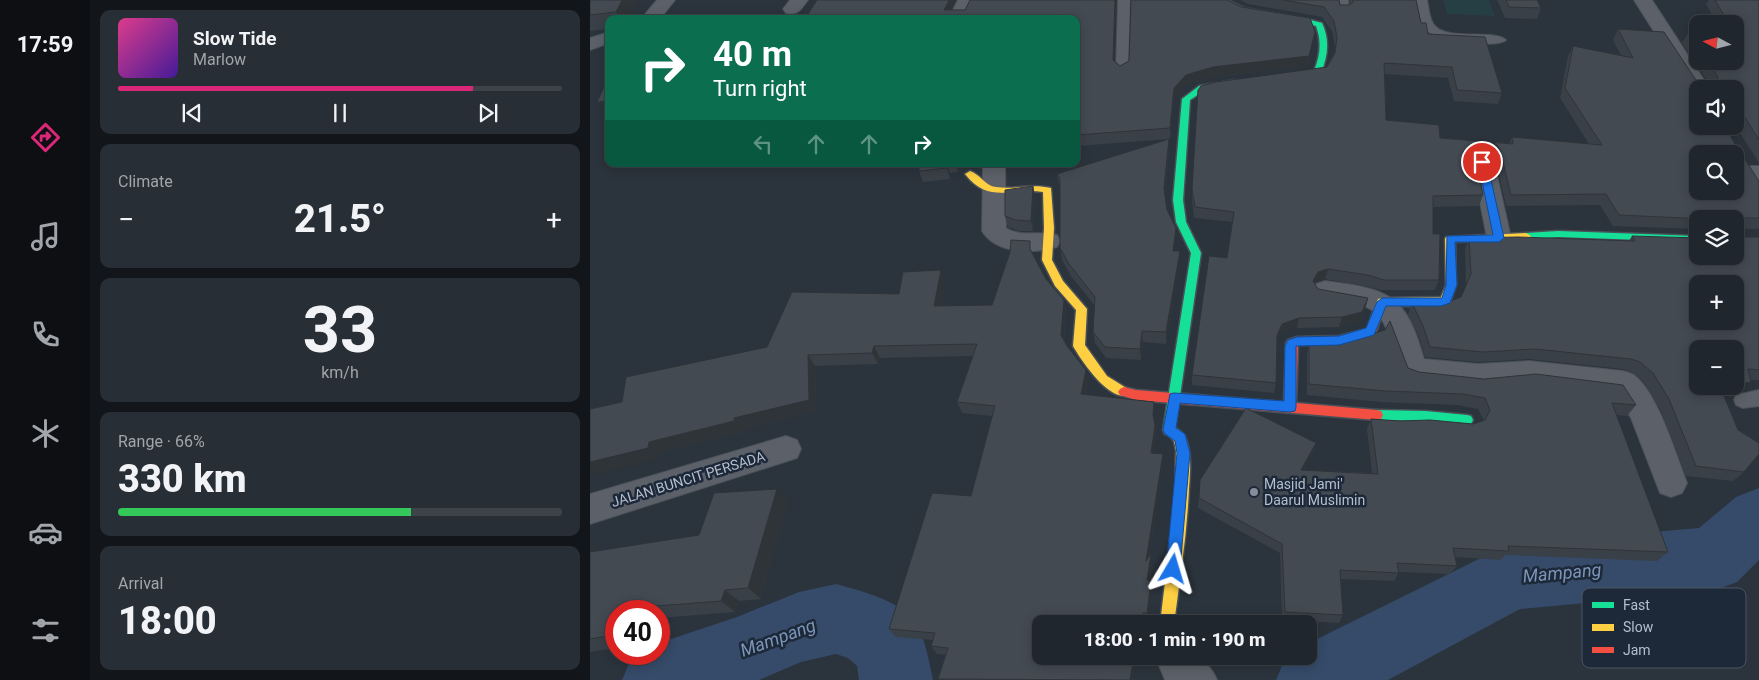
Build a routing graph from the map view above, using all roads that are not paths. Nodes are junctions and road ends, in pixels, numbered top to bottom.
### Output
1 (666, 0) edge
2 (967, 0) edge
3 (1124, 0) edge
4 (1212, 0) edge
5 (1421, 0) edge
6 (1643, 0) edge
7 (653, 15) edge
8 (959, 15) edge
9 (605, 38) edge
10 (1500, 40) dead end
11 (590, 44) edge
12 (1122, 71) edge
13 (1276, 78) edge
14 (1694, 80) edge
15 (1242, 82) edge
16 (1482, 162) dead end
17 (994, 167) edge
18 (970, 174) dead end
19 (995, 190) junction
20 (1499, 238) junction
21 (1689, 239) edge
22 (1048, 241) junction
23 (1325, 291) edge
24 (1382, 302) junction
25 (1174, 398) junction
26 (1290, 407) junction
27 (1467, 420) dead end
28 (786, 449) dead end
29 (1671, 483) dead end
30 (590, 510) edge
31 (1168, 615) edge
32 (1177, 665) edge
33 (1198, 680) edge

1 - 7 street
2 - 8 street
3 - 12 lane
4 - 13 street
5 - 10 lane
6 - 14 street
9 - 11 street
15 - 25 street
16 - 20 street
17 - 19 street
18 - 19 street
19 - 22 street
19 - 22 street
20 - 21 street
20 - 24 street
22 - 25 street
23 - 24 street
24 - 26 street
24 - 29 street
25 - 26 street
25 - 31 street
26 - 27 street
28 - 30 street, JALAN BUNCIT PERSADA
32 - 33 street

